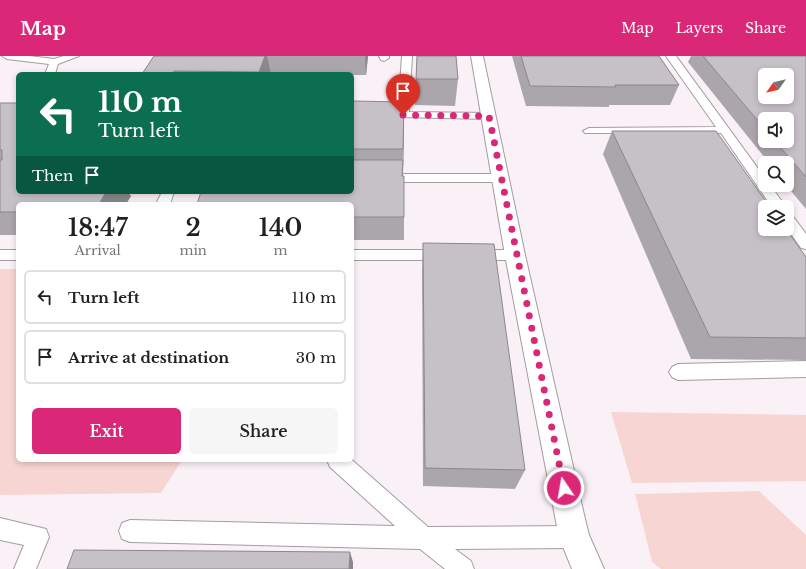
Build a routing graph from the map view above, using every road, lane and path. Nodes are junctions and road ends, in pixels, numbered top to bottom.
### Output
1 (7, 56) edge
2 (74, 56) edge
3 (407, 56) edge
4 (477, 56) edge
5 (671, 57) edge
6 (687, 58) dead end
7 (54, 62) junction
8 (51, 72) edge
9 (489, 116) junction
10 (724, 130) junction
11 (589, 131) dead end
12 (354, 178) edge
13 (501, 178) junction
14 (774, 200) edge
15 (794, 228) edge
16 (806, 244) edge
17 (0, 255) edge
18 (16, 255) edge
19 (354, 255) edge
20 (516, 255) junction
21 (806, 369) edge
22 (678, 372) dead end
23 (339, 462) edge
24 (0, 529) edge
25 (130, 532) dead end
26 (574, 537) junction
27 (424, 538) junction
28 (25, 569) edge
29 (463, 569) edge
30 (588, 569) edge

1 - 7 lane
2 - 7 lane
3 - 9 lane
4 - 9 street
5 - 6 lane
5 - 10 lane
7 - 8 lane
9 - 13 street
10 - 11 lane
10 - 14 lane
12 - 13 lane
13 - 20 street
15 - 16 lane
17 - 18 lane
19 - 20 lane
20 - 26 street
21 - 22 lane
23 - 27 lane
24 - 28 lane
25 - 27 lane
26 - 27 lane
26 - 30 street
27 - 29 lane

